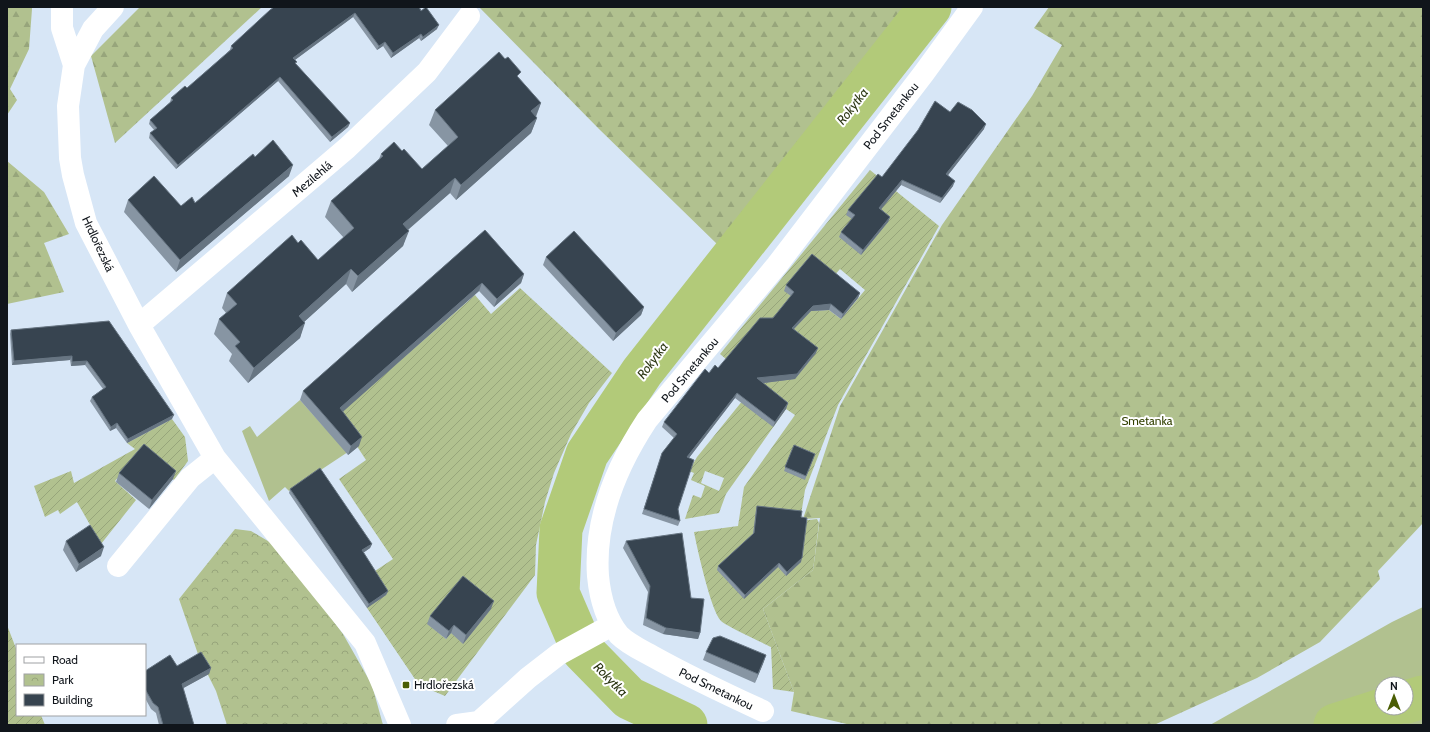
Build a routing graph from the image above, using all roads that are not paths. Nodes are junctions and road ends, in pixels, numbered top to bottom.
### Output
1 (62, 7) edge
2 (113, 7) edge
3 (972, 7) edge
4 (469, 16) dead end
5 (74, 64) junction
6 (139, 326) junction
7 (215, 458) junction
8 (118, 566) dead end
9 (606, 628) junction
10 (763, 711) dead end
11 (480, 723) edge
12 (400, 725) edge
13 (457, 725) edge

1 - 5 street, Hrdlořezská
2 - 5 street
3 - 9 street, Pod Smetankou
4 - 6 street, Mezilehlá
5 - 6 street, Hrdlořezská
6 - 7 street, Hrdlořezská
7 - 8 street
7 - 12 street, Hrdlořezská
9 - 10 street, Pod Smetankou
9 - 11 street
11 - 13 street

